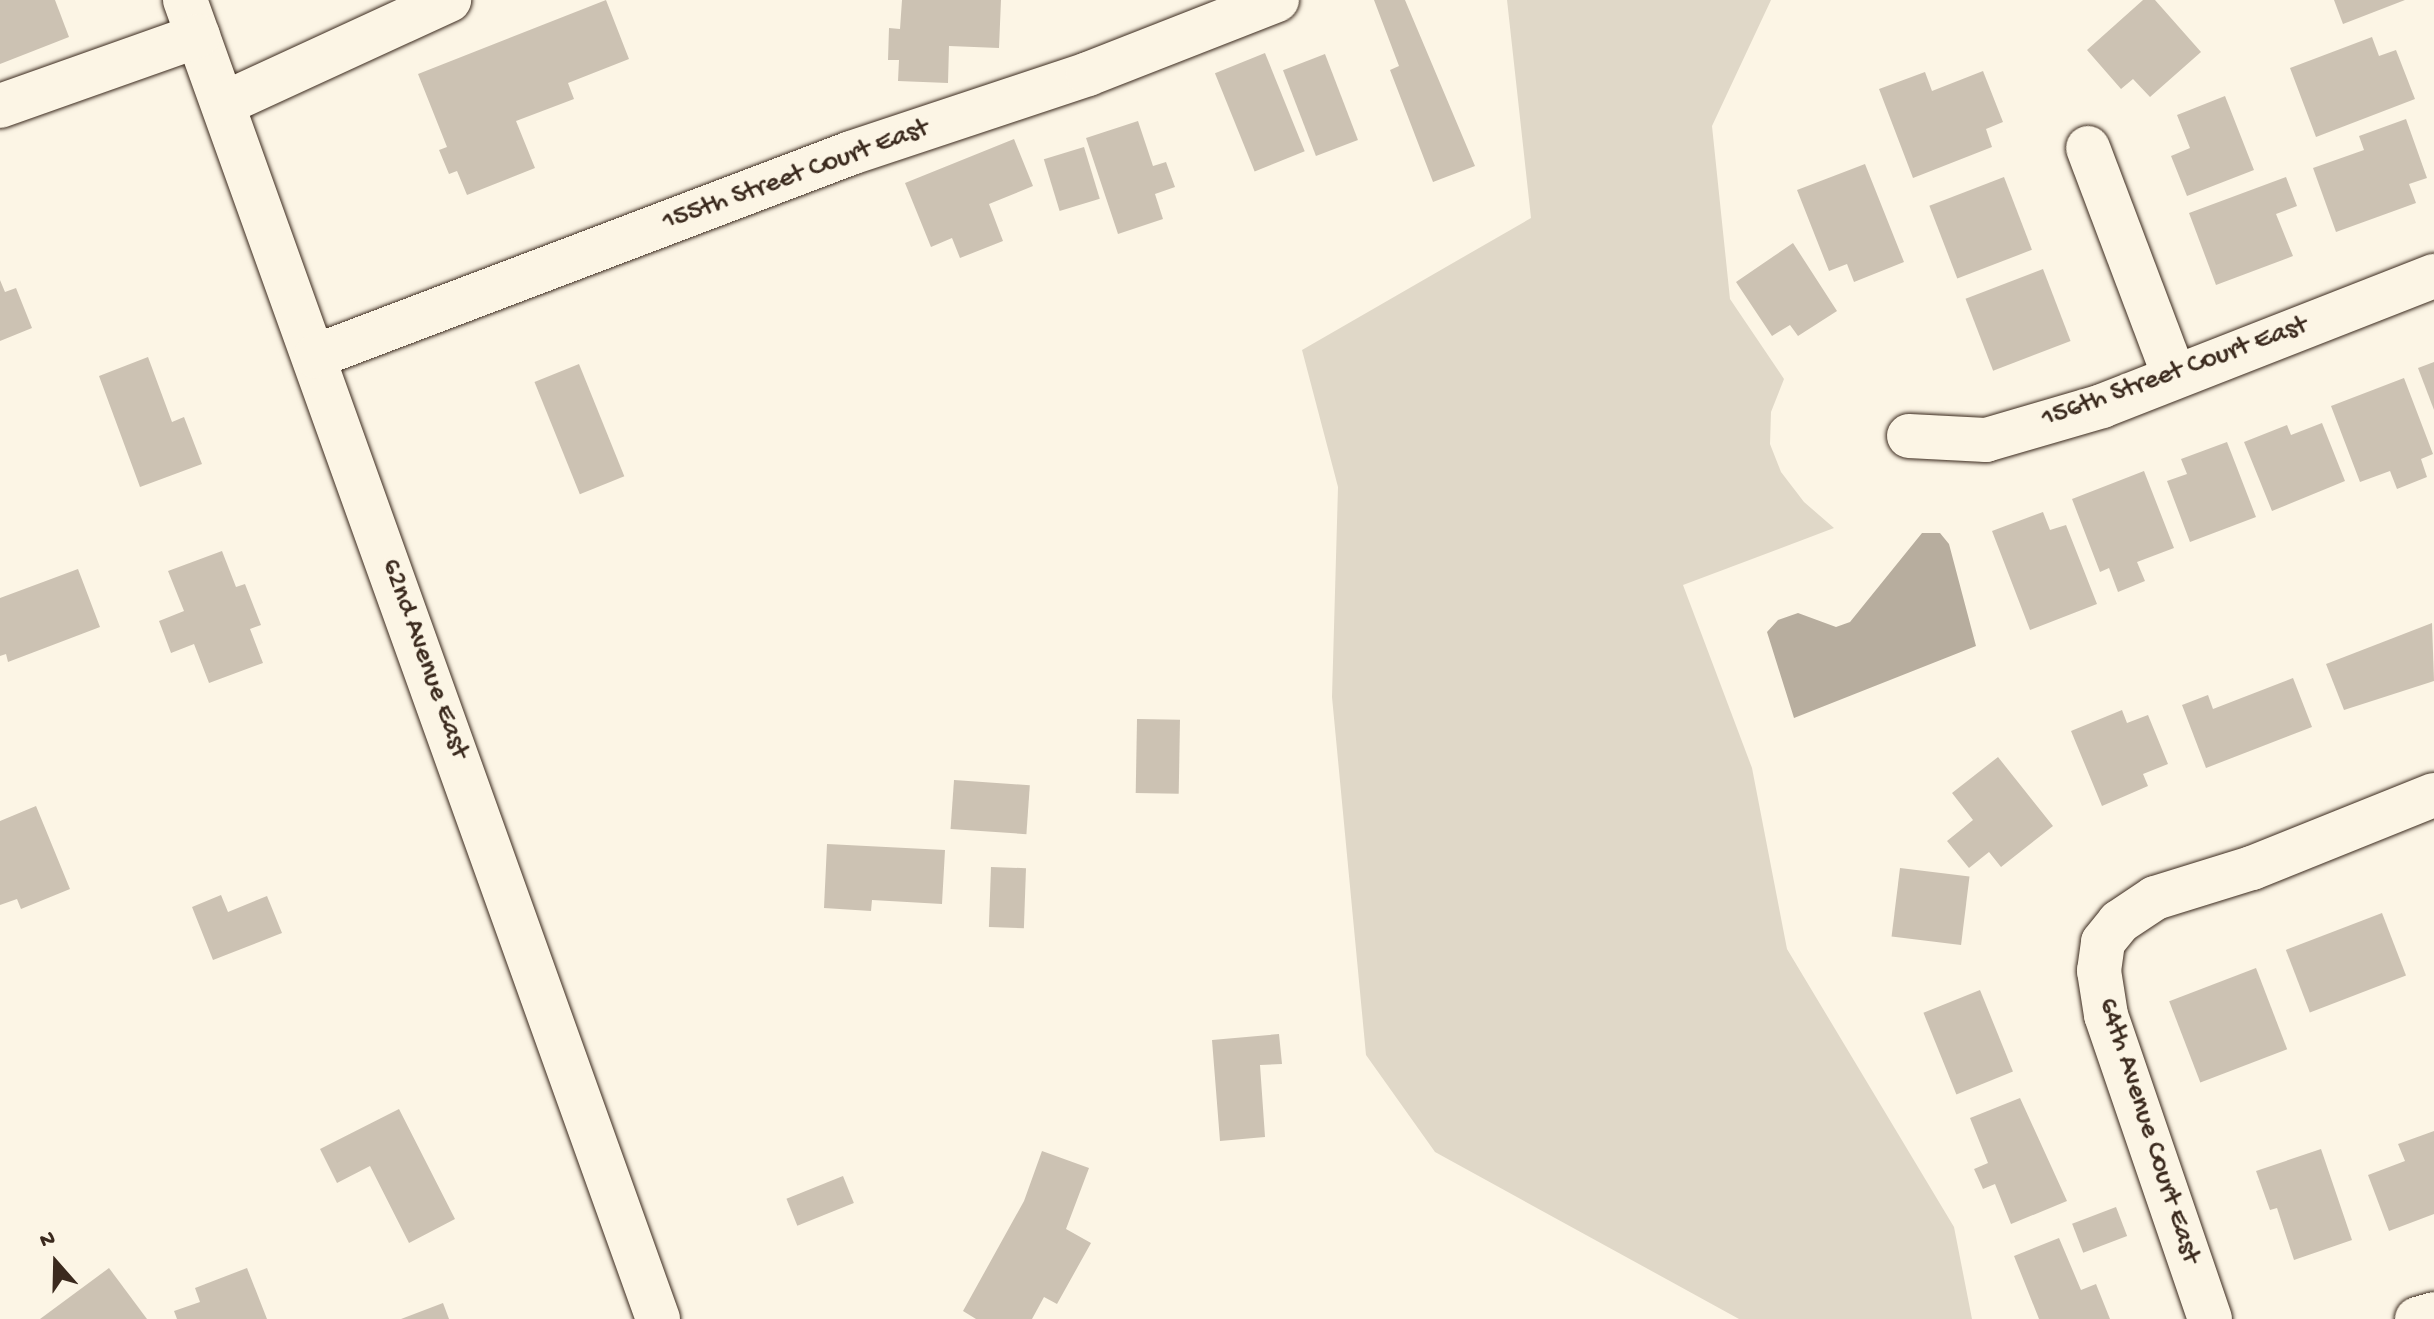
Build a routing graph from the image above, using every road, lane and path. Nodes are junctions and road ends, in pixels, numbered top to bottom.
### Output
1 (449, 0) edge
2 (1277, 0) edge
3 (192, 18) edge
4 (223, 104) junction
5 (0, 106) edge
6 (2088, 148) dead end
7 (2434, 276) edge
8 (316, 356) junction
9 (2174, 375) junction
10 (1909, 436) dead end
11 (2434, 795) edge
12 (2434, 1314) edge
13 (658, 1319) edge
14 (2210, 1319) edge
15 (2417, 1319) edge

1 - 4 street
2 - 8 street, 155th Street Court East
3 - 4 street, 62nd Avenue East
3 - 5 street
4 - 8 street, 62nd Avenue East
6 - 9 street
7 - 9 street, 156th Street Court East
8 - 13 street, 62nd Avenue East
9 - 10 street, 156th Street Court East
11 - 14 street, 64th Avenue Court East
12 - 15 street

